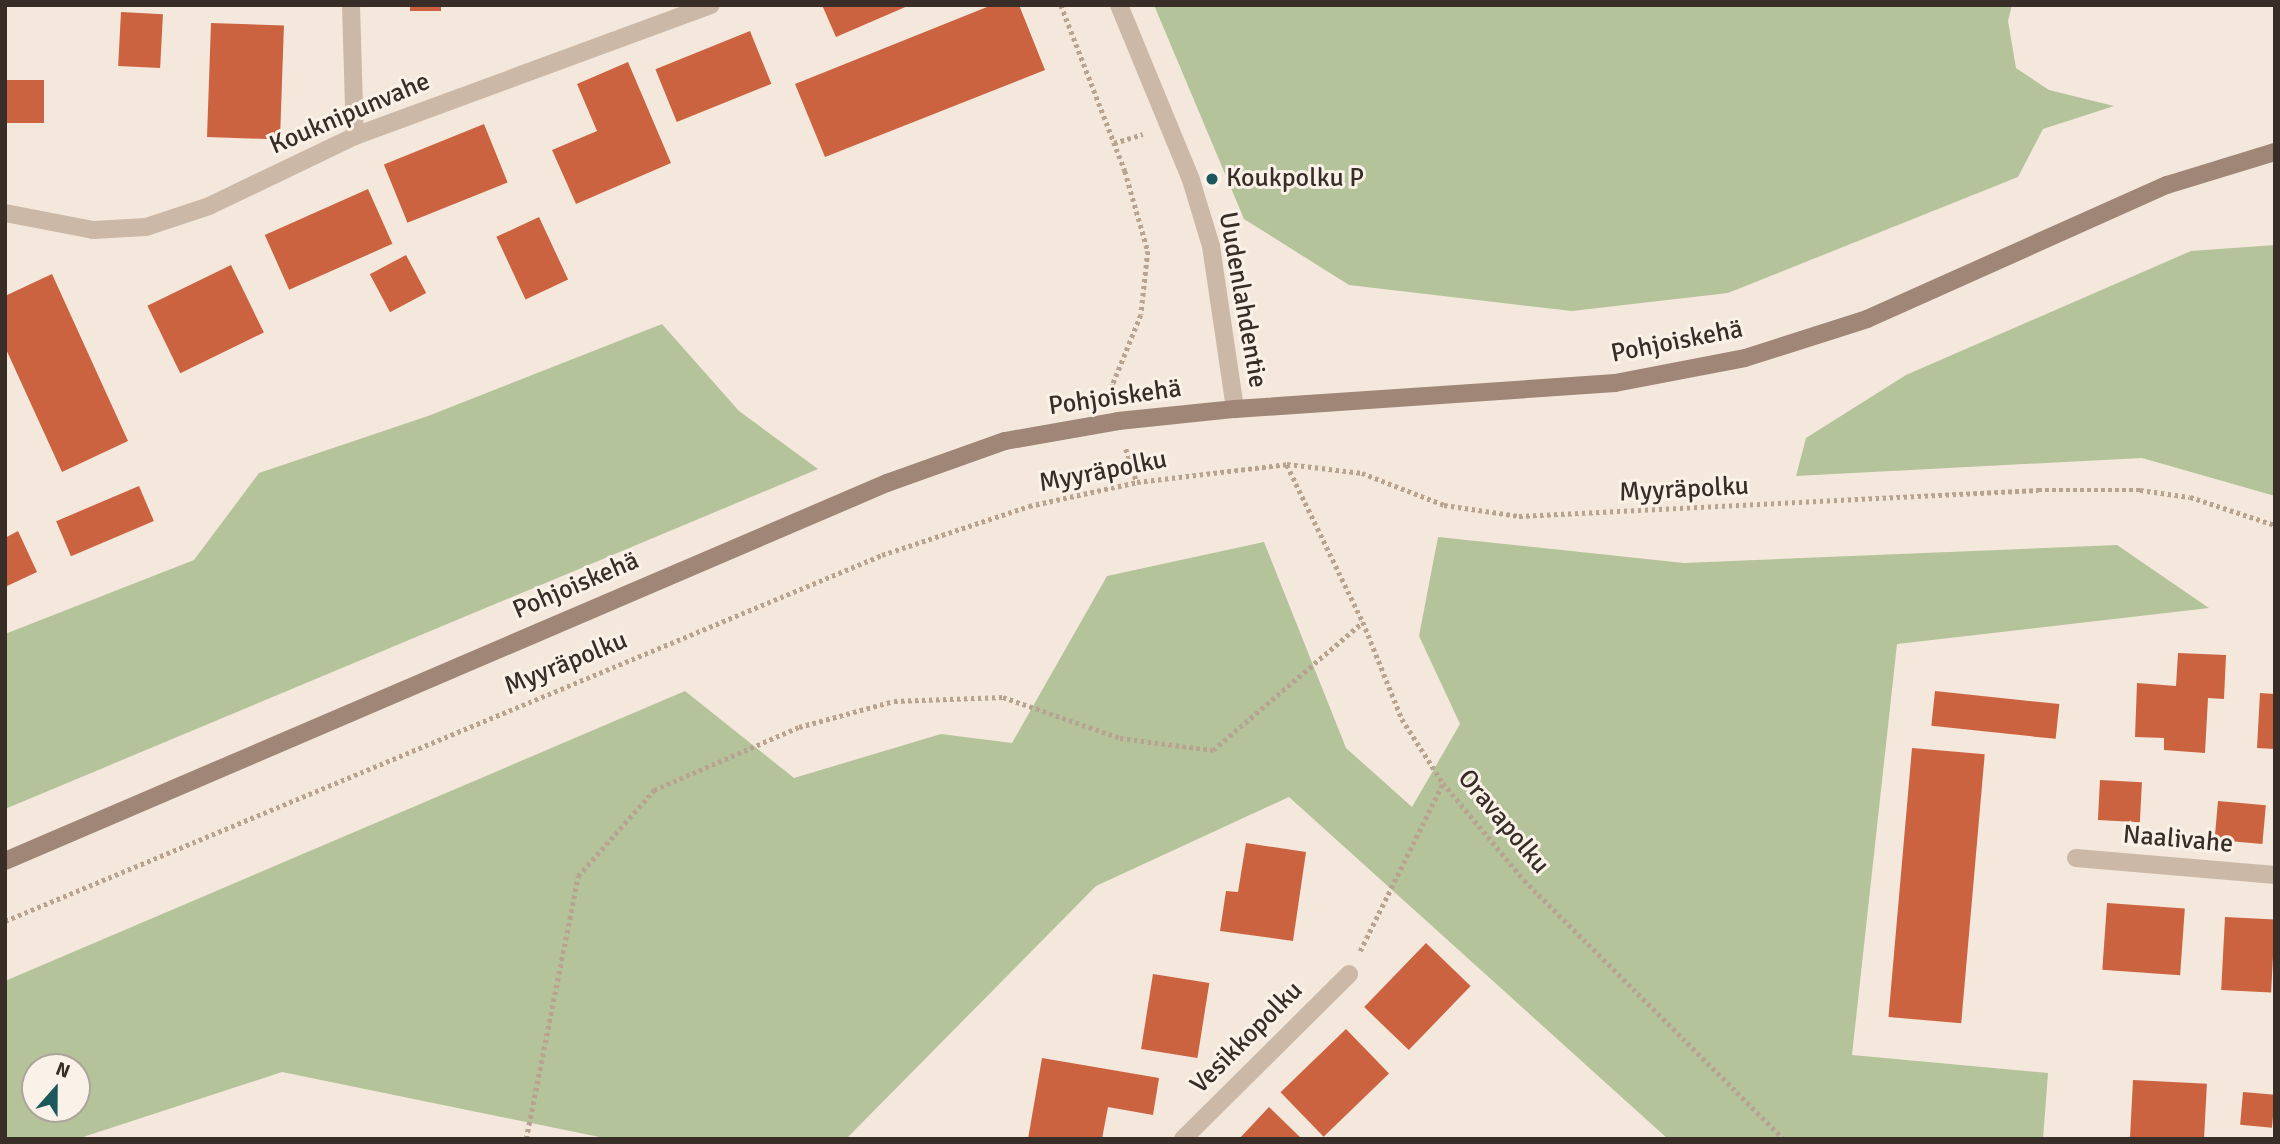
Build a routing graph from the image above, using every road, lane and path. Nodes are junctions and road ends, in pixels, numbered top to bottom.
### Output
1 (351, 5) edge
2 (711, 5) edge
3 (1061, 5) edge
4 (1119, 5) edge
5 (355, 136) junction
6 (2275, 152) edge
7 (5, 213) edge
8 (1235, 409) junction
9 (1118, 421) junction
10 (1287, 464) junction
11 (1137, 482) junction
12 (2275, 525) edge
13 (1363, 622) junction
14 (1443, 783) junction
15 (2077, 858) dead end
16 (5, 861) edge
17 (2275, 875) edge
18 (5, 921) edge
19 (1349, 974) joint
20 (526, 1139) edge
21 (1183, 1139) edge
22 (1784, 1139) edge

1 - 5 street
2 - 5 street, Kouknipunvahe
3 - 9 path
4 - 8 street, Uudenlahdentie
5 - 7 street, Kouknipunvahe
6 - 8 main road, Pohjoiskehä
8 - 9 main road, Pohjoiskehä
9 - 11 path
9 - 16 main road, Pohjoiskehä
10 - 11 path, Myyräpolku
10 - 12 path, Myyräpolku
10 - 13 path, Oravapolku
11 - 18 path, Myyräpolku
13 - 14 path, Oravapolku
13 - 20 path
14 - 19 path
14 - 22 path, Oravapolku
15 - 17 street, Naalivahe
19 - 21 street, Vesikkopolku

